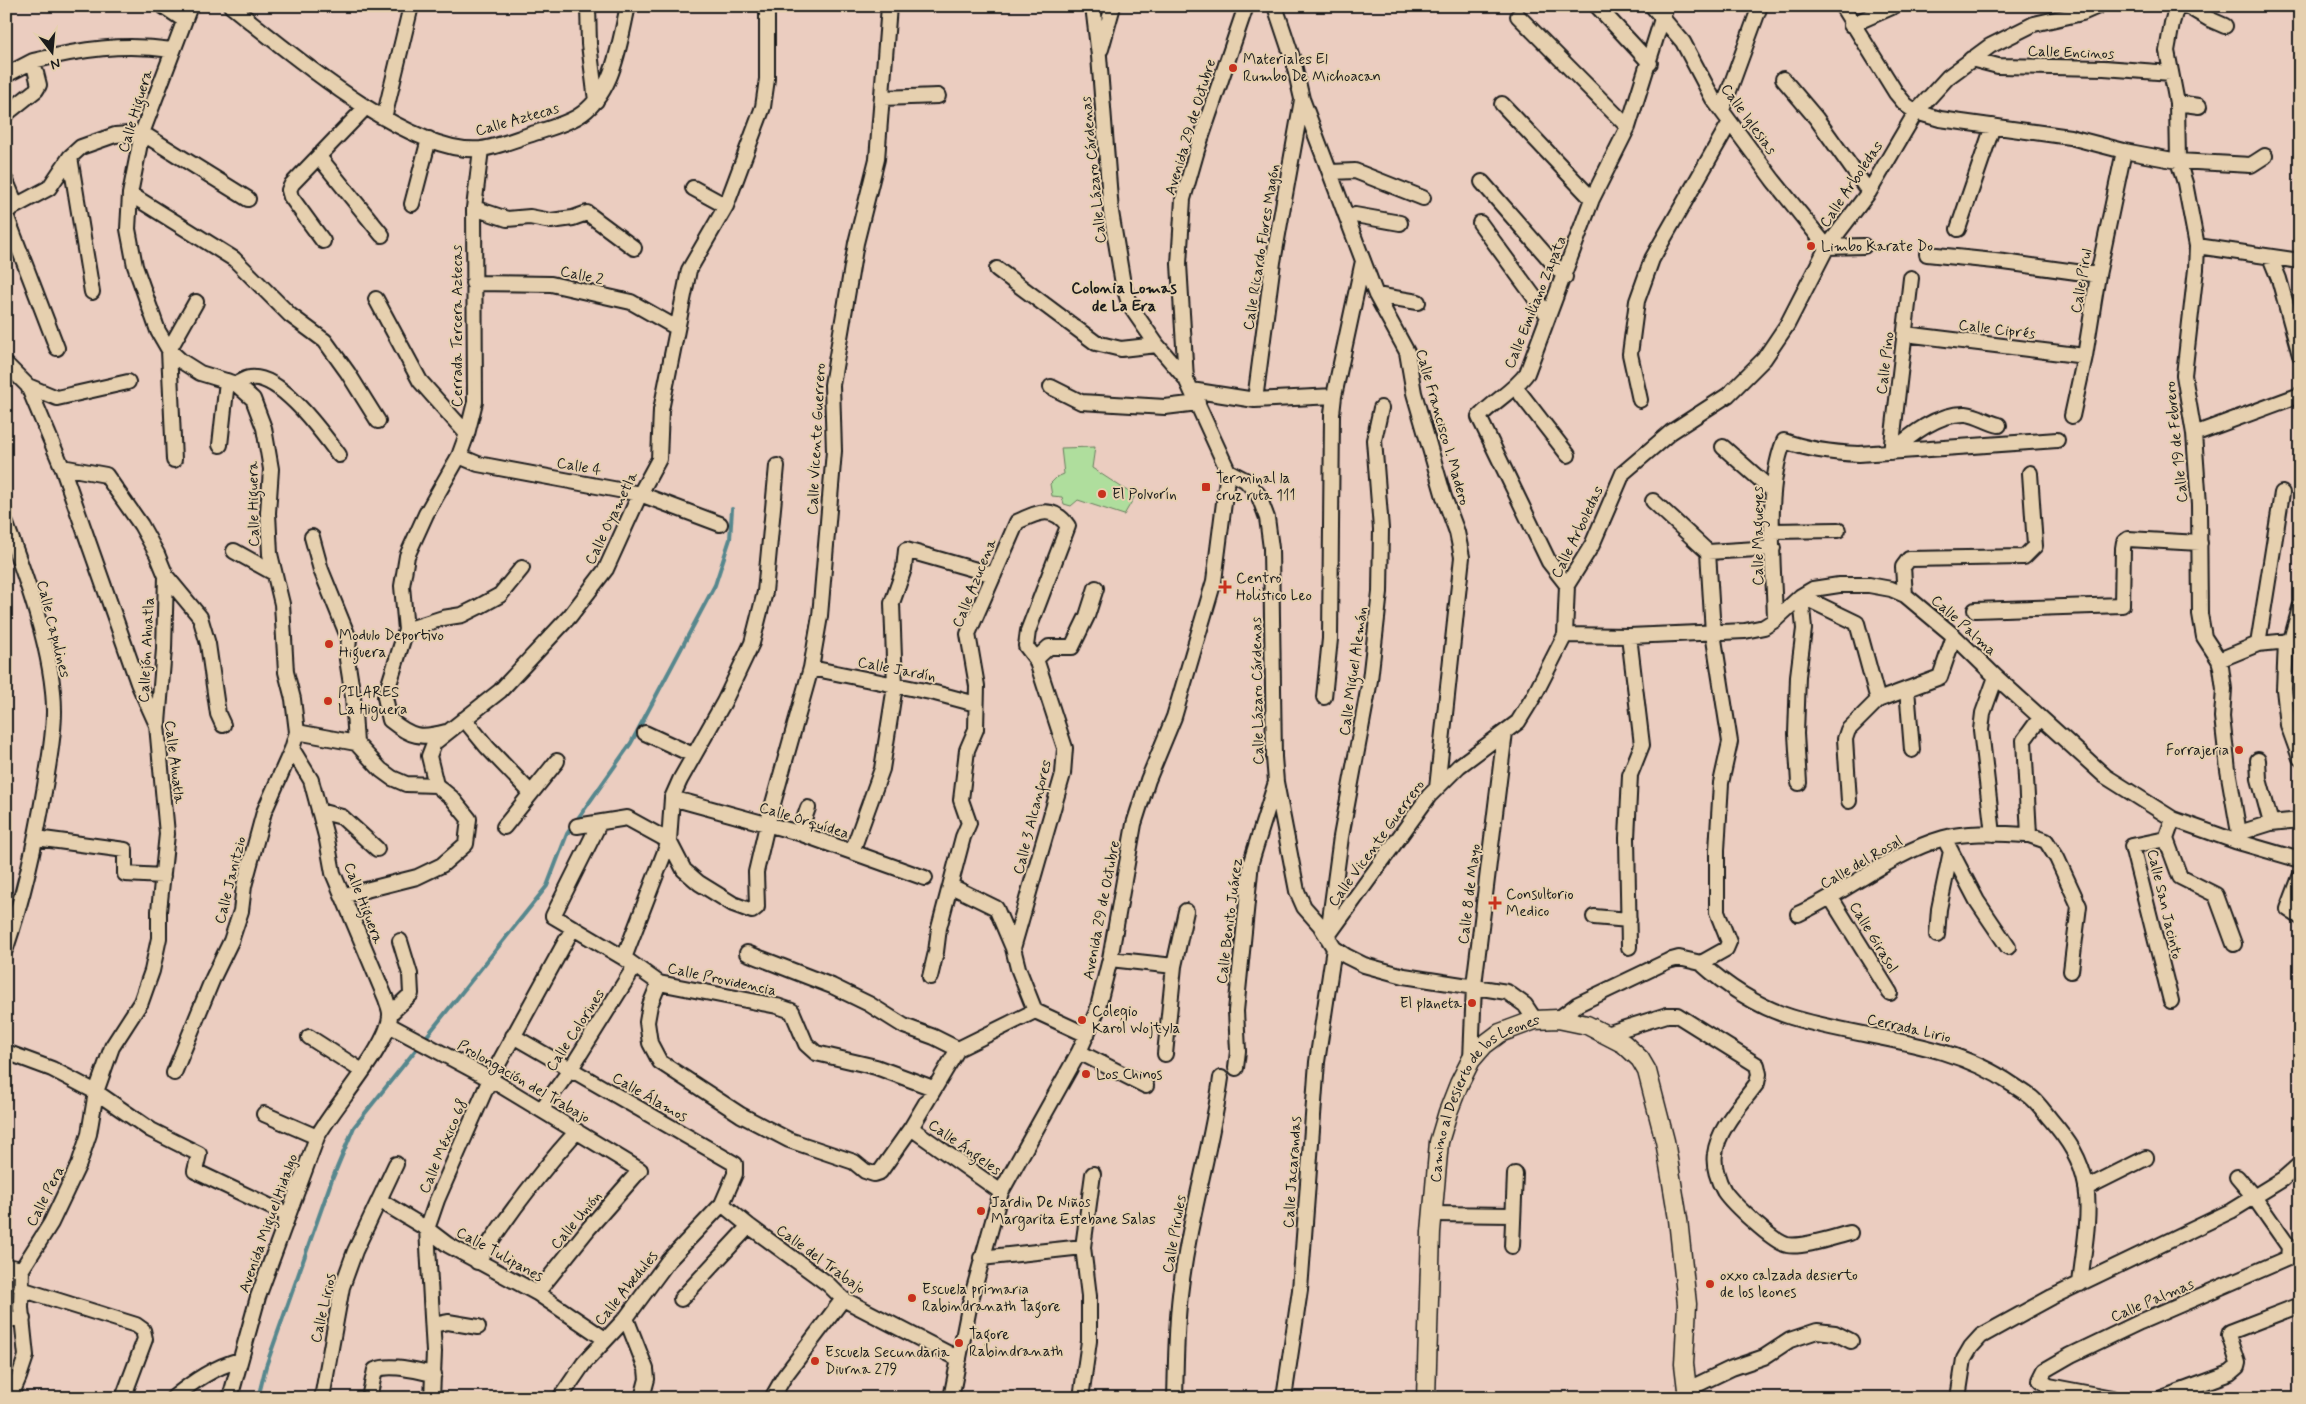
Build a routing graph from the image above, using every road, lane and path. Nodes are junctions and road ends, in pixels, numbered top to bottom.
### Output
1 (163, 6) edge
2 (190, 6) edge
3 (232, 6) edge
4 (410, 6) edge
5 (588, 6) edge
6 (628, 6) edge
7 (767, 6) edge
8 (889, 6) edge
9 (1093, 6) edge
10 (1113, 6) edge
11 (1246, 6) edge
12 (1275, 6) edge
13 (1597, 6) edge
14 (1760, 6) edge
15 (1842, 6) edge
16 (1894, 6) edge
17 (2098, 6) edge
18 (2177, 6) edge
19 (2187, 6) edge
20 (1660, 9) edge
21 (1518, 16) dead end
22 (184, 20) junction
23 (1851, 24) junction
24 (2225, 26) dead end
25 (172, 50) junction
26 (1099, 56) junction
27 (1971, 59) junction
28 (33, 61) junction
29 (1650, 63) junction
30 (2171, 73) junction
31 (6, 75) edge
32 (1784, 79) dead end
33 (938, 96) dead end
34 (882, 98) junction
35 (1302, 99) junction
36 (596, 101) junction
37 (2177, 103) junction
38 (1502, 104) dead end
39 (2199, 106) dead end
40 (366, 108) junction
41 (1722, 110) junction
42 (1916, 112) junction
43 (6, 114) edge
44 (384, 118) junction
45 (1730, 122) junction
46 (1993, 126) junction
47 (1628, 127) junction
48 (142, 133) junction
49 (429, 139) junction
50 (481, 149) junction
51 (2124, 151) junction
52 (2265, 156) dead end
53 (70, 157) junction
54 (319, 157) junction
55 (2178, 161) junction
56 (1331, 172) junction
57 (6, 181) edge
58 (1482, 182) dead end
59 (693, 188) dead end
60 (1869, 192) junction
61 (130, 194) junction
62 (1423, 198) dead end
63 (248, 199) dead end
64 (1592, 199) junction
65 (412, 204) dead end
66 (726, 206) junction
67 (474, 208) junction
68 (10, 210) edge
69 (1348, 219) junction
70 (1400, 223) dead end
71 (1480, 224) dead end
72 (1958, 229) dead end
73 (382, 235) dead end
74 (323, 241) dead end
75 (1864, 246) dead end
76 (2197, 246) junction
77 (1827, 247) junction
78 (634, 248) dead end
79 (1927, 254) dead end
80 (2270, 257) junction
81 (1363, 261) junction
82 (2300, 261) edge
83 (997, 269) dead end
84 (2098, 275) junction
85 (1565, 278) junction
86 (1911, 278) dead end
87 (473, 283) junction
88 (92, 292) dead end
89 (1376, 295) junction
90 (376, 299) dead end
91 (196, 302) dead end
92 (1418, 302) dead end
93 (1548, 316) junction
94 (677, 328) junction
95 (1905, 334) junction
96 (1157, 345) junction
97 (57, 348) dead end
98 (169, 350) junction
99 (2300, 355) edge
100 (2085, 356) junction
101 (6, 364) edge
102 (128, 382) dead end
103 (232, 383) junction
104 (1189, 384) junction
105 (28, 386) junction
106 (1051, 387) dead end
107 (1516, 388) junction
108 (2300, 395) edge
109 (1334, 396) junction
110 (1255, 400) junction
111 (1640, 400) dead end
112 (1198, 403) junction
113 (1381, 408) dead end
114 (2072, 416) dead end
115 (378, 421) dead end
116 (1999, 425) dead end
117 (467, 434) junction
118 (2194, 434) junction
119 (2057, 440) dead end
120 (220, 445) dead end
121 (1722, 446) dead end
122 (1890, 452) junction
123 (1568, 455) dead end
124 (339, 456) dead end
125 (459, 456) junction
126 (174, 460) dead end
127 (777, 466) dead end
128 (62, 467) junction
129 (1228, 471) junction
130 (2030, 473) dead end
131 (1773, 490) junction
132 (2282, 493) dead end
133 (640, 494) junction
134 (1653, 501) dead end
135 (6, 524) edge
136 (720, 524) dead end
137 (1068, 526) joint
138 (1838, 530) dead end
139 (1773, 531) junction
140 (312, 537) dead end
141 (2200, 544) junction
142 (1773, 548) junction
143 (234, 551) dead end
144 (1708, 552) junction
145 (522, 568) dead end
146 (274, 573) junction
147 (994, 575) junction
148 (166, 576) junction
149 (1566, 585) junction
150 (1096, 588) dead end
151 (1905, 595) junction
152 (1801, 596) junction
153 (2300, 608) edge
154 (1975, 610) dead end
155 (1775, 620) junction
156 (406, 630) junction
157 (1713, 633) junction
158 (1565, 635) junction
159 (1629, 636) junction
160 (1954, 636) junction
161 (2292, 640) edge
162 (2258, 644) junction
163 (1036, 659) junction
164 (2219, 660) junction
165 (811, 668) junction
166 (1996, 677) junction
167 (895, 686) junction
168 (1907, 689) junction
169 (1324, 698) dead end
170 (1878, 700) junction
171 (976, 704) junction
172 (2040, 718) junction
173 (464, 719) junction
174 (158, 725) junction
175 (223, 725) dead end
176 (297, 732) junction
177 (449, 732) junction
178 (1506, 732) junction
179 (645, 733) dead end
180 (356, 743) junction
181 (292, 749) junction
182 (1912, 750) dead end
183 (693, 755) junction
184 (2300, 758) edge
185 (2258, 760) dead end
186 (557, 761) dead end
187 (1276, 782) junction
188 (1799, 783) dead end
189 (436, 785) junction
190 (1437, 788) junction
191 (531, 793) junction
192 (672, 798) junction
193 (1849, 801) dead end
194 (808, 808) dead end
195 (319, 811) junction
196 (2173, 819) junction
197 (2300, 820) edge
198 (2271, 823) junction
199 (599, 824) junction
200 (767, 825) junction
201 (577, 826) dead end
202 (504, 827) dead end
203 (799, 833) junction
204 (1993, 834) junction
205 (2029, 836) junction
206 (2237, 837) junction
207 (36, 838) junction
208 (1944, 838) junction
209 (2166, 839) junction
210 (668, 841) junction
211 (377, 849) dead end
212 (1951, 851) junction
213 (852, 852) junction
214 (2300, 860) edge
215 (164, 876) junction
216 (2300, 877) edge
217 (925, 878) dead end
218 (951, 886) junction
219 (342, 896) junction
220 (1832, 898) junction
221 (1186, 911) dead end
222 (1798, 914) dead end
223 (1594, 917) dead end
224 (2300, 917) edge
225 (1629, 920) junction
226 (573, 928) junction
227 (1937, 935) dead end
228 (400, 941) dead end
229 (1330, 942) junction
230 (2234, 944) dead end
231 (2008, 946) dead end
232 (1629, 947) dead end
233 (6, 948) edge
234 (1013, 948) junction
235 (747, 953) dead end
236 (1110, 959) junction
237 (629, 962) junction
238 (1701, 962) junction
239 (1174, 966) junction
240 (2071, 971) dead end
241 (930, 977) dead end
242 (659, 983) junction
243 (1474, 985) junction
244 (1890, 993) dead end
245 (2171, 1001) dead end
246 (1035, 1011) junction
247 (389, 1019) junction
248 (1558, 1019) junction
249 (1535, 1020) junction
250 (1606, 1034) junction
251 (1087, 1035) junction
252 (513, 1036) junction
253 (309, 1037) dead end
254 (958, 1049) junction
255 (6, 1052) edge
256 (1079, 1052) junction
257 (1165, 1054) dead end
258 (1472, 1060) junction
259 (1236, 1068) dead end
260 (362, 1070) junction
261 (570, 1070) junction
262 (174, 1073) dead end
263 (1221, 1078) dead end
264 (490, 1079) junction
265 (1146, 1086) dead end
266 (933, 1088) junction
267 (96, 1092) junction
268 (541, 1110) junction
269 (264, 1114) dead end
270 (911, 1128) junction
271 (577, 1131) junction
272 (317, 1137) junction
273 (2146, 1158) dead end
274 (396, 1164) dead end
275 (2300, 1164) edge
276 (640, 1170) joint
277 (1093, 1174) dead end
278 (1515, 1174) dead end
279 (2237, 1177) dead end
280 (2086, 1188) junction
281 (1001, 1192) junction
282 (2254, 1197) junction
283 (378, 1200) junction
284 (722, 1204) junction
285 (1433, 1214) junction
286 (1512, 1215) junction
287 (288, 1216) junction
288 (748, 1226) junction
289 (427, 1229) junction
290 (1850, 1233) dead end
291 (1512, 1246) dead end
292 (1083, 1247) junction
293 (981, 1258) junction
294 (477, 1262) junction
295 (6, 1266) edge
296 (22, 1269) junction
297 (2080, 1284) junction
298 (21, 1289) junction
299 (537, 1293) junction
300 (681, 1298) dead end
301 (843, 1299) junction
302 (2300, 1305) edge
303 (626, 1318) junction
304 (6, 1319) edge
305 (23, 1319) junction
306 (432, 1325) junction
307 (478, 1327) dead end
308 (605, 1340) junction
309 (1851, 1341) dead end
310 (959, 1359) junction
311 (240, 1360) junction
312 (434, 1374) junction
313 (1687, 1394) edge
314 (10, 1398) edge
315 (123, 1398) edge
316 (173, 1398) edge
317 (230, 1398) edge
318 (322, 1398) edge
319 (369, 1398) edge
320 (432, 1398) edge
321 (560, 1398) edge
322 (642, 1398) edge
323 (772, 1398) edge
324 (951, 1398) edge
325 (1081, 1398) edge
326 (1175, 1398) edge
327 (1284, 1398) edge
328 (1426, 1398) edge
329 (1958, 1398) edge
330 (2112, 1398) edge
331 (2162, 1398) edge

1 - 22 street
2 - 22 street, Calle Higuera
3 - 40 street, Calle Aztecas
4 - 44 street
5 - 36 street
6 - 36 street, Calle Aztecas
7 - 66 street, Calle Oyametla
8 - 34 street, Calle Vicente Guerrero
9 - 26 street, Calle Lázaro Cárdenas
10 - 26 street
11 - 104 street, Avenida 29 de Octubre
12 - 35 street, Calle Francisco I. Madero
13 - 29 street
14 - 41 street
15 - 23 street
16 - 23 street
17 - 27 street, Calle Arboledas
18 - 30 street, Calle 19 de Febrero
19 - 24 street
20 - 29 street, Calle Emiliano Zapata
20 - 41 street, Calle Iglesias
21 - 47 street
22 - 25 street, Calle Higuera
23 - 42 street
25 - 28 street
25 - 48 street, Calle Higuera
26 - 96 street, Calle Lázaro Cárdenas
27 - 30 street, Calle Encinos
27 - 42 street, Calle Arboledas
28 - 31 street
28 - 43 street
29 - 47 street, Calle Emiliano Zapata
30 - 37 street, Calle 19 de Febrero
32 - 60 street
33 - 34 street
34 - 165 street, Calle Vicente Guerrero
35 - 56 street, Calle Francisco I. Madero
35 - 110 street, Calle Ricardo Flores Magón
36 - 50 street, Calle Aztecas
37 - 39 street
37 - 55 street, Calle 19 de Febrero
38 - 64 street
40 - 44 street, Calle Aztecas
40 - 54 street
41 - 45 street, Calle Iglesias
42 - 46 street
42 - 60 street, Calle Arboledas
44 - 49 street, Calle Aztecas
45 - 77 street, Calle Iglesias
45 - 111 street
46 - 51 street
46 - 72 street
47 - 64 street, Calle Emiliano Zapata
48 - 53 street
48 - 61 street, Calle Higuera
48 - 63 street
49 - 50 street, Calle Aztecas
49 - 65 street
50 - 67 street, Cerrada Tercera Aztecas
51 - 55 street
51 - 84 street, Calle Pirul
52 - 55 street
53 - 68 street
53 - 88 street
54 - 73 street
54 - 74 street
55 - 76 street, Calle 19 de Febrero
56 - 62 street
56 - 69 street, Calle Francisco I. Madero
57 - 68 street
58 - 85 street
59 - 66 street
60 - 77 street, Calle Arboledas
61 - 98 street, Calle Higuera
61 - 115 street
64 - 85 street, Calle Emiliano Zapata
66 - 94 street, Calle Oyametla
67 - 78 street
67 - 87 street, Cerrada Tercera Aztecas
68 - 97 street
69 - 70 street
69 - 81 street, Calle Francisco I. Madero
71 - 93 street
75 - 77 street
76 - 80 street
76 - 118 street, Calle 19 de Febrero
77 - 149 street, Calle Arboledas
79 - 84 street
80 - 82 street
80 - 99 street
81 - 89 street, Calle Francisco I. Madero
81 - 109 street
83 - 96 street
84 - 100 street, Calle Pirul
85 - 93 street, Calle Emiliano Zapata
86 - 95 street, Calle Pino
87 - 94 street, Calle 2
87 - 117 street, Cerrada Tercera Aztecas
89 - 92 street
89 - 190 street, Calle Francisco I. Madero
90 - 117 street
91 - 98 street
93 - 107 street, Calle Emiliano Zapata
94 - 133 street, Calle Oyametla
95 - 100 street, Calle Ciprés
95 - 122 street, Calle Pino
96 - 104 street, Calle Lázaro Cárdenas
98 - 103 street, Calle Higuera
98 - 126 street
100 - 114 street, Calle Pirul
101 - 105 street, Calle Ahuatla
102 - 105 street
103 - 120 street
103 - 124 street
103 - 146 street, Calle Higuera
104 - 110 street
104 - 112 street, Calle Lázaro Cárdenas
105 - 128 street, Calle Ahuatla
106 - 112 street
107 - 123 street
107 - 149 street, Calle Emiliano Zapata
108 - 118 street
109 - 110 street
109 - 169 street
112 - 129 street, Calle Lázaro Cárdenas
113 - 229 street, Calle Miguel Alemán
116 - 122 street
117 - 125 street, Cerrada Tercera Aztecas
118 - 141 street, Calle 19 de Febrero
119 - 122 street, Calle Magueyes
121 - 131 street
122 - 131 street, Calle Magueyes
125 - 133 street, Calle 4
125 - 156 street, Cerrada Tercera Aztecas
127 - 183 street
128 - 148 street
128 - 174 street, Calle Ahuatla
129 - 187 street, Calle Lázaro Cárdenas
129 - 236 street, Avenida 29 de Octubre
130 - 151 street
131 - 139 street, Calle Magueyes
132 - 162 street
133 - 136 street, Calle 4
133 - 173 street, Calle Oyametla
134 - 144 street
135 - 207 street, Calle Capulines
137 - 147 street, Calle Azucena
137 - 163 street, Calle 3 Alcanfores
138 - 139 street
139 - 142 street, Calle Magueyes
140 - 180 street
141 - 154 street
141 - 164 street, Calle 19 de Febrero
142 - 144 street
142 - 155 street, Calle Magueyes
143 - 146 street
144 - 157 street
145 - 156 street
146 - 176 street, Calle Higuera
147 - 167 street
147 - 171 street, Calle Azucena
148 - 174 street, Callejón Ahuatla
148 - 175 street
149 - 158 street, Calle Arboledas
150 - 163 street
151 - 152 street, Calle Palma
151 - 160 street, Calle Palma
152 - 155 street, Calle Palma
152 - 170 street
152 - 188 street
153 - 161 street
155 - 157 street, Calle Palma
156 - 177 street, Cerrada Tercera Aztecas
157 - 159 street, Calle Palma
157 - 238 street
158 - 159 street, Calle Palma
158 - 178 street, Calle Vicente Guerrero
159 - 225 street
160 - 166 street, Calle Palma
160 - 168 street
161 - 162 street
161 - 184 street
162 - 164 street
163 - 234 street, Calle 3 Alcanfores
164 - 206 street, Calle 19 de Febrero
165 - 167 street, Calle Jardín
165 - 200 street, Calle Vicente Guerrero
166 - 172 street, Calle Palma
166 - 204 street
167 - 171 street, Calle Jardín
167 - 213 street
168 - 170 street
168 - 182 street
170 - 193 street
171 - 218 street, Calle Azucena
172 - 196 street, Calle Palma
172 - 205 street
173 - 177 street, Calle Oyametla
173 - 191 street
174 - 215 street, Calle Ahuatla
176 - 180 street
176 - 181 street, Calle Higuera
177 - 189 street, Calle Oyametla
178 - 190 street, Calle Vicente Guerrero
178 - 243 street, Calle 8 de Mayo
179 - 183 street
180 - 189 street
181 - 195 street, Calle Higuera
181 - 262 street, Calle Janitzio
183 - 192 street
185 - 198 street
186 - 191 street
187 - 229 street, Calle Lázaro Cárdenas
187 - 259 street, Calle Benito Juárez
189 - 219 street
190 - 229 street, Calle Vicente Guerrero
191 - 202 street
192 - 200 street, Calle Orquídea
192 - 210 street
194 - 203 street
195 - 211 street
195 - 219 street, Calle Higuera
196 - 206 street, Calle Palma
196 - 209 street
197 - 198 street
198 - 206 street
199 - 201 street
199 - 210 street
199 - 226 street, Calle Providencia
200 - 203 street, Calle Orquídea
200 - 210 street, Calle Vicente Guerrero
203 - 213 street, Calle Orquídea
204 - 205 street, Calle del Rosal
204 - 208 street, Calle del Rosal
205 - 240 street
206 - 214 street, Calle Palma
207 - 215 street
207 - 233 street, Calle Capulines
208 - 212 street
208 - 220 street, Calle del Rosal
209 - 230 street
209 - 245 street, Calle San Jacinto
210 - 237 street
212 - 227 street
212 - 231 street
213 - 217 street, Calle Orquídea
215 - 267 street, Calle Ahuatla
216 - 224 street
218 - 234 street
218 - 241 street, Calle Azucena
219 - 247 street, Calle Higuera
220 - 222 street, Calle del Rosal
220 - 244 street, Calle Girasol
221 - 239 street
223 - 225 street
225 - 232 street
226 - 237 street, Calle Providencia
226 - 252 street, Calle México 68
228 - 247 street
229 - 243 street, Calle Lázaro Cárdenas
229 - 327 street, Calle Jacarandas
234 - 246 street
235 - 254 street
236 - 239 street
236 - 251 street, Avenida 29 de Octubre
237 - 242 street, Calle Providencia
237 - 261 street, Calle Colorines
238 - 248 street
238 - 280 street, Cerrada Lirio
239 - 257 street
242 - 266 street, Calle Providencia
242 - 270 street
243 - 249 street, Calle Lázaro Cárdenas
243 - 258 street, Calle 8 de Mayo
246 - 251 street
246 - 254 street
247 - 260 street
247 - 264 street, Prolongación del Trabajo
248 - 249 main road, Camino al Desierto de los Leones
248 - 250 main road, Camino al Desierto de los Leones
249 - 258 main road, Camino al Desierto de los Leones
250 - 290 street
250 - 313 main road, Camino al Desierto de los Leones
251 - 256 street, Avenida 29 de Octubre
252 - 261 street, Calle Álamos
252 - 264 street, Calle México 68
253 - 260 street
254 - 266 street
255 - 267 street
256 - 265 street
256 - 281 street, Avenida 29 de Octubre
258 - 285 main road, Camino al Desierto de los Leones
260 - 272 street, Avenida Miguel Hidalgo
261 - 268 street, Calle Colorines
261 - 284 street, Calle Álamos
263 - 326 street, Calle Pirules
264 - 268 street, Prolongación del Trabajo
264 - 289 street, Calle México 68
266 - 270 street
267 - 287 street
267 - 296 street, Calle Pera
268 - 271 street, Prolongación del Trabajo
269 - 272 street
270 - 281 street, Calle Ángeles
271 - 276 street, Prolongación del Trabajo
271 - 294 street
272 - 287 street, Avenida Miguel Hidalgo
273 - 280 street
274 - 283 street
275 - 282 street
276 - 299 street, Calle Unión
277 - 292 street
278 - 286 street
279 - 282 street, Calle Palmas
280 - 297 street, Cerrada Lirio
281 - 293 street, Avenida 29 de Octubre
282 - 297 street
282 - 330 street, Calle Palmas
283 - 289 street, Calle Tulipanes
283 - 318 street, Calle Lirios
284 - 288 street, Calle del Trabajo
284 - 303 street, Calle Abedules
285 - 286 street
285 - 328 main road, Camino al Desierto de los Leones
286 - 291 street
287 - 311 street, Avenida Miguel Hidalgo
288 - 300 street
288 - 301 street, Calle del Trabajo
289 - 294 street, Calle Tulipanes
289 - 306 street, Calle México 68
292 - 293 street
292 - 325 street
293 - 310 street, Avenida 29 de Octubre
294 - 299 street, Calle Tulipanes
295 - 296 street
296 - 298 street, Calle Pera
297 - 329 street
298 - 305 street, Calle Pera
298 - 315 street
299 - 308 street, Calle Tulipanes
301 - 310 street, Calle del Trabajo
301 - 323 street
302 - 331 street
303 - 308 street, Calle Abedules
303 - 322 street
304 - 305 street
305 - 314 street, Calle Pera
306 - 307 street
306 - 312 street, Calle México 68
308 - 321 street, Calle Abedules
309 - 313 street
310 - 324 street, Avenida 29 de Octubre
311 - 316 street
311 - 317 street, Avenida Miguel Hidalgo
312 - 319 street
312 - 320 street, Calle México 68

